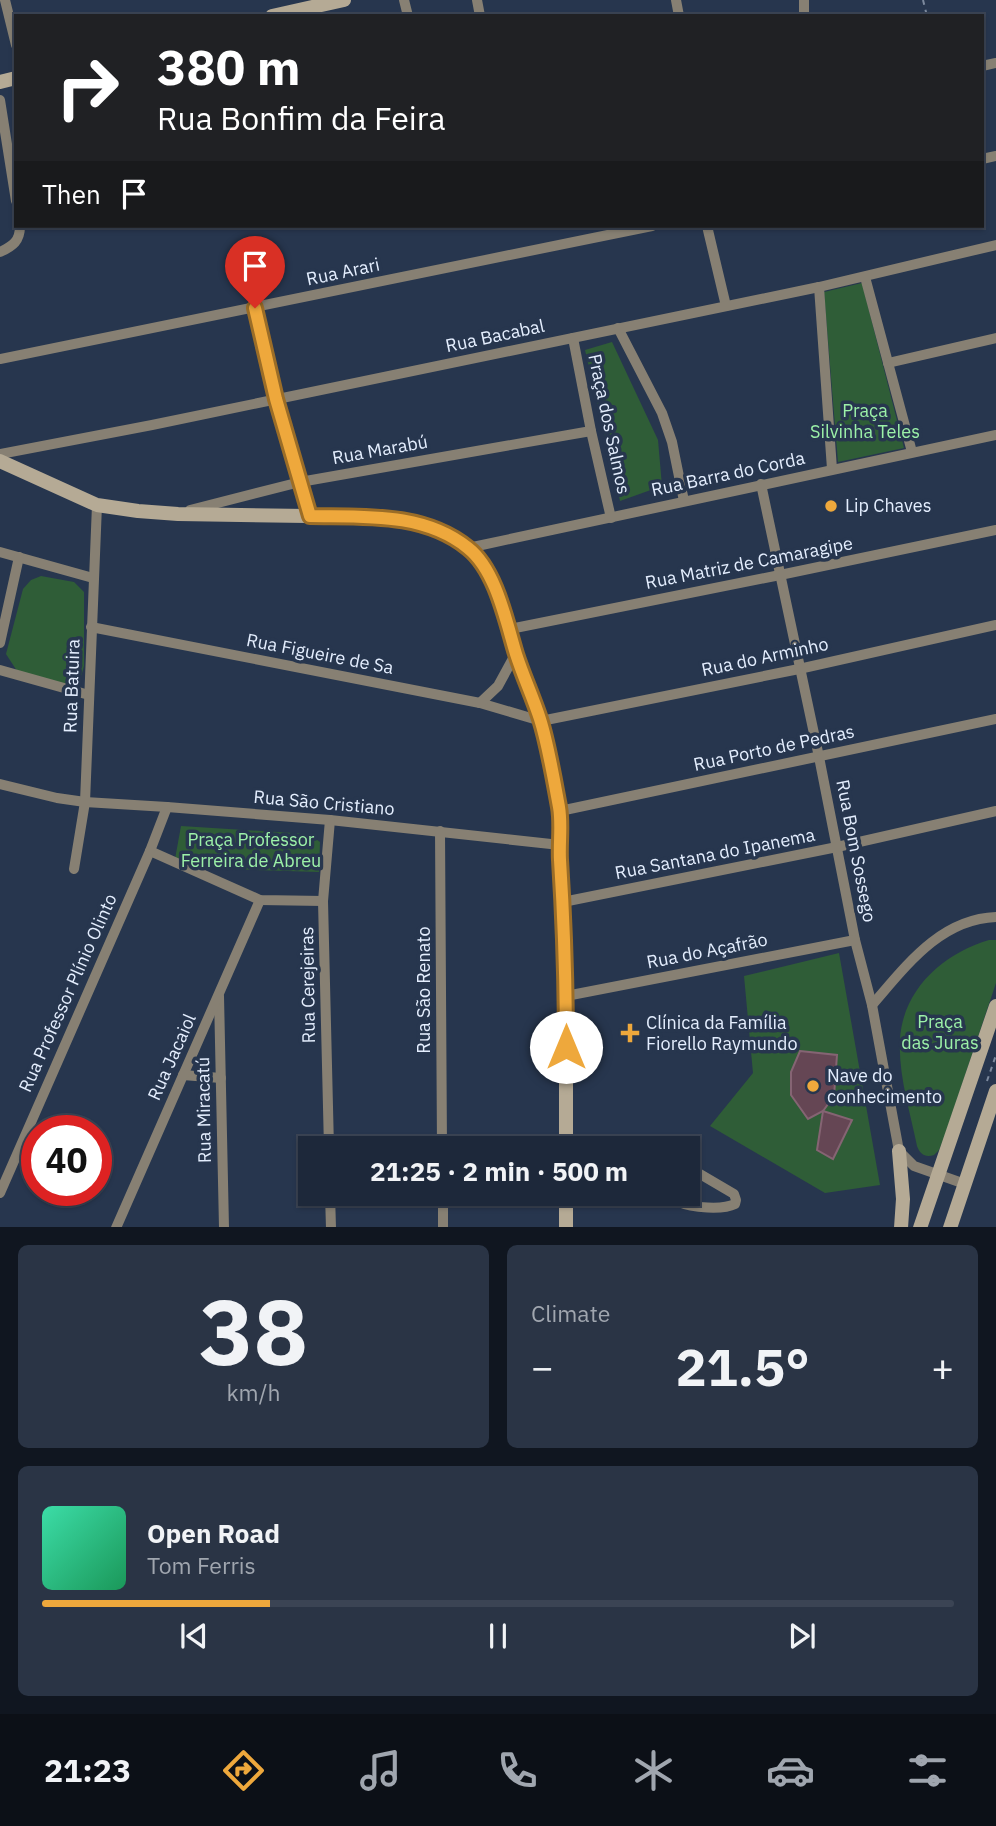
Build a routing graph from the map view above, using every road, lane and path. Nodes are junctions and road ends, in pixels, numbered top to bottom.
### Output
1 (5, 0) edge
2 (344, 0) edge
3 (281, 14) edge
4 (14, 37) edge
5 (0, 100) edge
6 (14, 188) edge
7 (20, 228) edge
8 (642, 228) edge
9 (707, 228) edge
10 (996, 245) edge
11 (0, 252) edge
12 (864, 277) junction
13 (819, 287) junction
14 (726, 306) junction
15 (255, 308) junction
16 (618, 328) junction
17 (573, 338) junction
18 (996, 338) edge
19 (0, 359) edge
20 (888, 363) junction
21 (276, 399) junction
22 (591, 431) junction
23 (996, 435) edge
24 (912, 453) junction
25 (0, 454) edge
26 (0, 461) edge
27 (832, 470) junction
28 (300, 482) junction
29 (761, 484) junction
30 (684, 501) junction
31 (97, 505) junction
32 (178, 514) junction
33 (310, 516) junction
34 (611, 518) junction
35 (996, 530) edge
36 (468, 548) junction
37 (0, 552) edge
38 (19, 557) junction
39 (780, 575) junction
40 (93, 578) junction
41 (996, 625) edge
42 (91, 627) junction
43 (510, 629) junction
44 (0, 643) edge
45 (516, 653) junction
46 (799, 669) junction
47 (0, 670) edge
48 (89, 695) junction
49 (481, 703) junction
50 (996, 719) edge
51 (541, 721) junction
52 (819, 757) junction
53 (0, 783) edge
54 (85, 802) junction
55 (167, 807) junction
56 (560, 811) junction
57 (996, 811) edge
58 (330, 820) junction
59 (440, 831) junction
60 (559, 845) junction
61 (837, 847) junction
62 (150, 851) junction
63 (74, 869) dead end
64 (260, 900) junction
65 (323, 901) junction
66 (563, 902) junction
67 (996, 917) edge
68 (855, 940) junction
69 (219, 993) junction
70 (566, 996) junction
71 (872, 1004) junction
72 (996, 1006) edge
73 (183, 1075) junction
74 (221, 1078) junction
75 (996, 1091) edge
76 (329, 1136) edge
77 (442, 1136) edge
78 (566, 1136) edge
79 (899, 1151) junction
80 (700, 1174) edge
81 (938, 1175) junction
82 (965, 1184) junction
83 (0, 1193) edge
84 (330, 1206) edge
85 (443, 1206) edge
86 (566, 1206) edge
87 (688, 1206) edge
88 (116, 1227) edge
89 (224, 1227) edge
90 (331, 1227) edge
91 (443, 1227) edge
92 (566, 1227) edge
93 (901, 1227) edge
94 (920, 1227) edge
95 (950, 1227) edge

1 - 4 street
2 - 3 street
5 - 6 street
7 - 11 street
8 - 15 street, Rua Arari
9 - 14 street
10 - 12 street, Rua Bacabal
12 - 13 street, Rua Bacabal
12 - 20 street
13 - 14 street, Rua Bacabal
13 - 27 street
14 - 16 street, Rua Bacabal
15 - 19 street, Rua Arari
15 - 21 street
16 - 17 street, Rua Bacabal
16 - 30 street, Praça dos Salmos
17 - 21 street, Rua Bacabal
17 - 22 street, Praça dos Salmos
18 - 20 street
20 - 24 street
21 - 25 street, Rua Bacabal
21 - 28 street
22 - 28 street, Rua Marabú
22 - 34 street, Praça dos Salmos
23 - 24 street, Rua Barra do Corda
24 - 27 street, Rua Barra do Corda
26 - 31 street
27 - 29 street, Rua Barra do Corda
28 - 32 street, Rua Marabú
28 - 33 street
29 - 30 street, Rua Barra do Corda
29 - 39 street, Rua Bom Sossego
30 - 34 street, Rua Barra do Corda
31 - 32 street
31 - 40 street, Rua Batuira
32 - 33 street
33 - 36 street
34 - 36 street, Rua Barra do Corda
35 - 39 street, Rua Matriz de Camaragipe
36 - 43 street
37 - 38 street
38 - 40 street
38 - 44 street
39 - 43 street, Rua Matriz de Camaragipe
39 - 46 street, Rua Bom Sossego
40 - 42 street, Rua Batuira
41 - 46 street, Rua do Arminho
42 - 48 street, Rua Batuira
42 - 49 street, Rua Figueire de Sa
43 - 45 street
45 - 49 street
45 - 51 street
46 - 51 street, Rua do Arminho
46 - 52 street, Rua Bom Sossego
47 - 48 street
48 - 54 street, Rua Batuira
49 - 51 street, Rua Figueire de Sa
50 - 52 street, Rua Porto de Pedras
51 - 56 street
52 - 56 street, Rua Porto de Pedras
52 - 61 street, Rua Bom Sossego
53 - 54 street, Rua São Cristiano
54 - 55 street, Rua São Cristiano
54 - 63 street, Rua Batuira
55 - 58 street, Rua São Cristiano
55 - 62 street, Rua Professor Plínio Olinto
56 - 60 street
57 - 61 street, Rua Santana do Ipanema
58 - 59 street, Rua São Cristiano
58 - 65 street, Rua Cerejeiras
59 - 60 street, Rua São Cristiano
59 - 77 street, Rua São Renato
60 - 66 street
61 - 66 street, Rua Santana do Ipanema
61 - 68 street, Rua Bom Sossego
62 - 64 street
62 - 83 street, Rua Professor Plínio Olinto
64 - 65 street
64 - 69 street, Rua Jacaiol
65 - 76 street, Rua Cerejeiras
66 - 70 street
67 - 71 street
68 - 70 street, Rua do Açafrão
68 - 71 street, Rua Bom Sossego
69 - 73 street, Rua Jacaiol
69 - 74 street, Rua Miracatú
70 - 78 street
71 - 79 street, Rua Bom Sossego
72 - 81 street
73 - 74 street
73 - 88 street, Rua Jacaiol
74 - 89 street, Rua Miracatú
75 - 82 street
79 - 81 street
79 - 93 street
80 - 87 street
81 - 82 street
81 - 94 street
82 - 95 street
84 - 90 street
85 - 91 street
86 - 92 street

